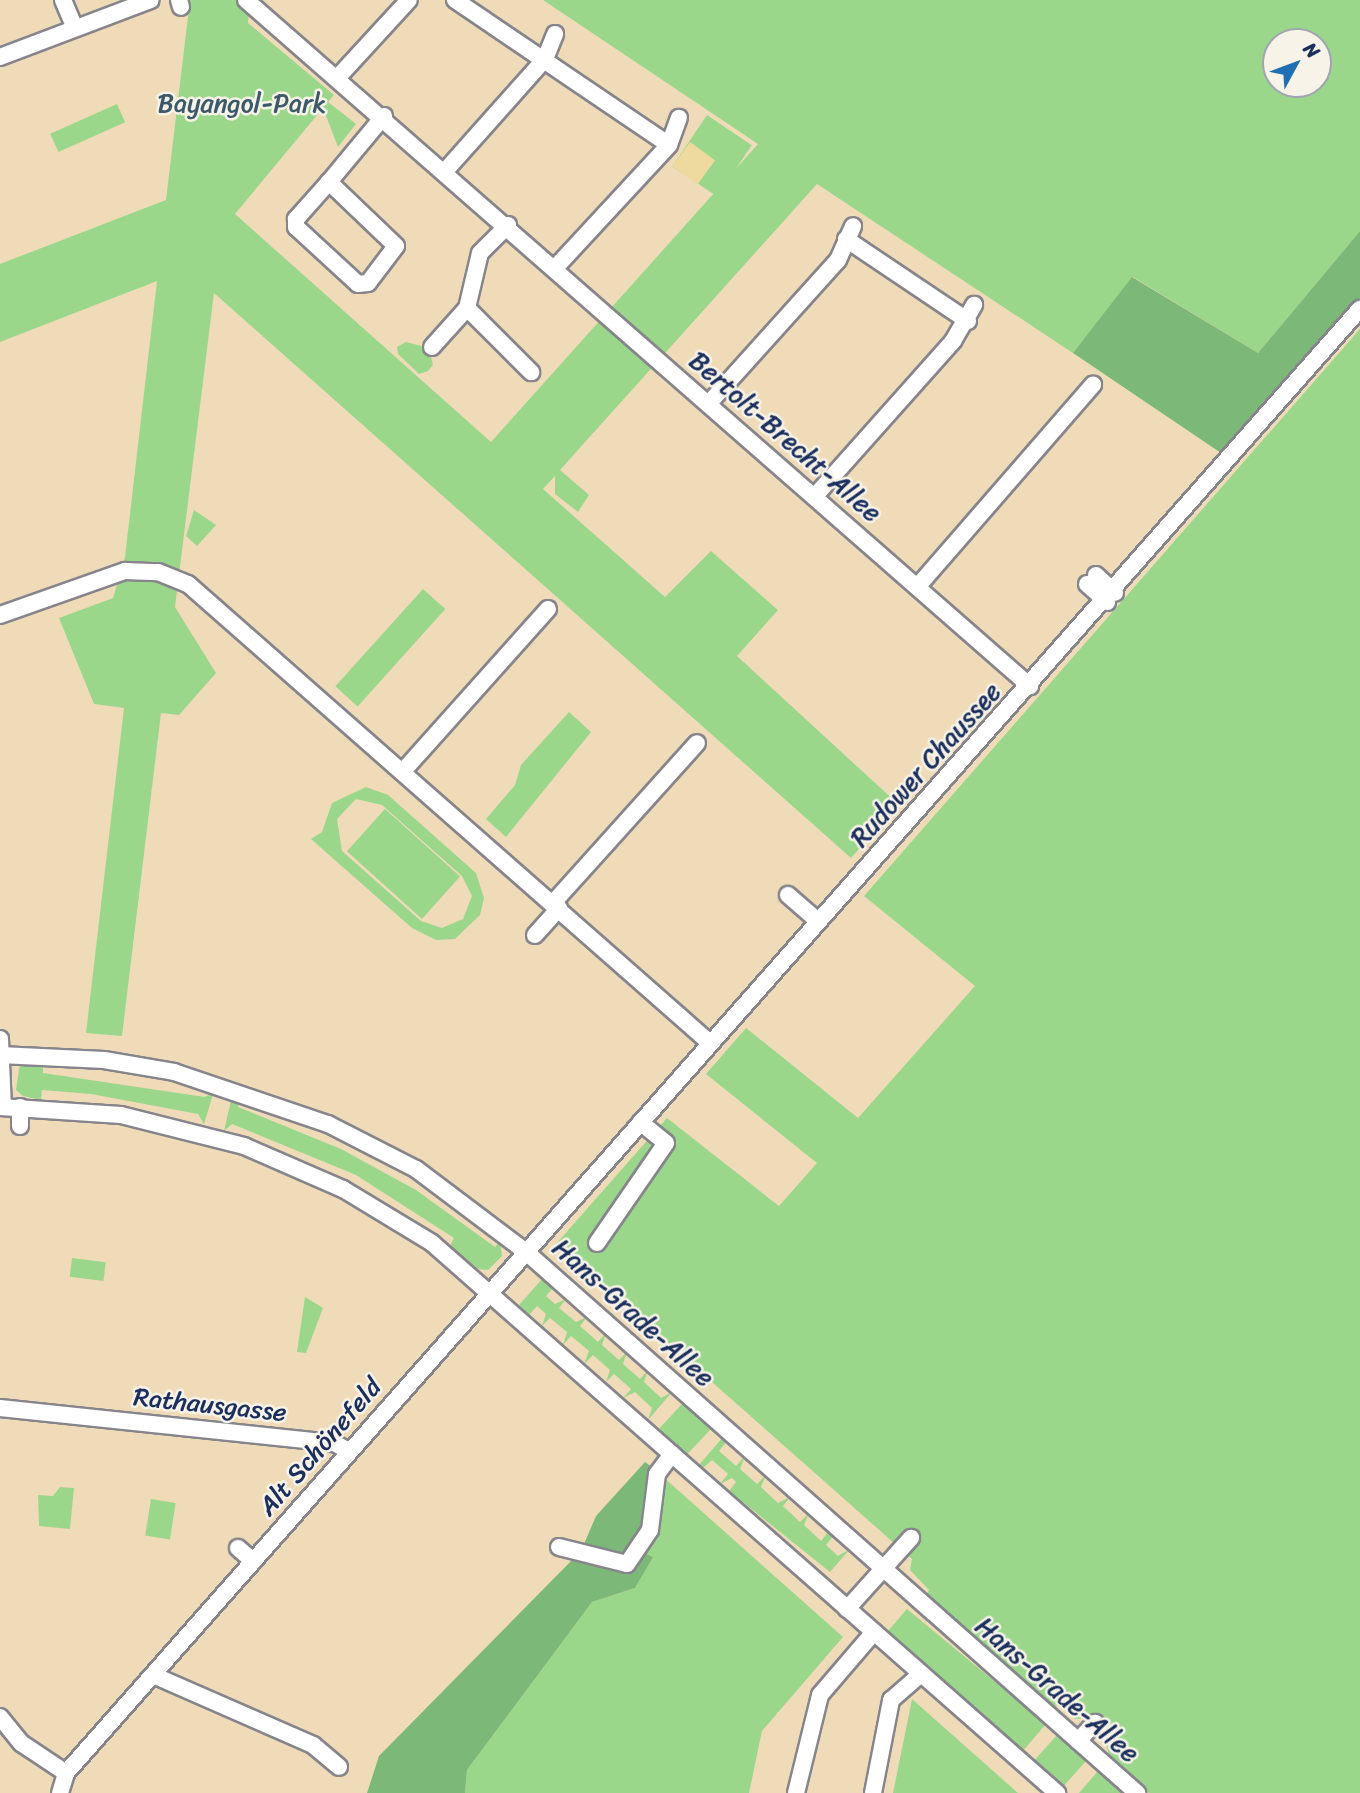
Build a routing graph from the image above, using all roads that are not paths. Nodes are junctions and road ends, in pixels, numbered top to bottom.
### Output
1 (63, 0) edge
2 (151, 0) edge
3 (246, 0) edge
4 (409, 0) edge
5 (455, 0) edge
6 (75, 28) junction
7 (555, 34) dead end
8 (0, 57) edge
9 (545, 59) junction
10 (339, 76) junction
11 (384, 116) junction
12 (678, 118) dead end
13 (668, 145) junction
14 (446, 170) junction
15 (330, 183) junction
16 (508, 225) junction
17 (556, 267) junction
18 (974, 305) dead end
19 (467, 309) junction
20 (1360, 309) edge
21 (968, 321) junction
22 (432, 347) dead end
23 (531, 372) dead end
24 (1090, 391) dead end
25 (709, 402) junction
26 (815, 496) junction
27 (1092, 580) dead end
28 (918, 586) junction
29 (1111, 598) junction
30 (548, 609) dead end
31 (0, 615) edge
32 (1030, 686) junction
33 (697, 743) dead end
34 (404, 770) junction
35 (788, 895) dead end
36 (556, 905) junction
37 (818, 921) junction
38 (535, 934) dead end
39 (710, 1043) junction
40 (1, 1049) edge
41 (1, 1107) edge
42 (20, 1107) junction
43 (640, 1122) junction
44 (20, 1126) dead end
45 (597, 1243) dead end
46 (526, 1251) junction
47 (489, 1291) junction
48 (0, 1408) edge
49 (349, 1451) junction
50 (672, 1454) junction
51 (911, 1538) dead end
52 (559, 1547) dead end
53 (238, 1548) dead end
54 (253, 1561) junction
55 (883, 1569) junction
56 (848, 1608) junction
57 (874, 1632) junction
58 (921, 1674) junction
59 (153, 1675) junction
60 (0, 1717) edge
61 (1095, 1723) dead end
62 (1078, 1741) junction
63 (339, 1767) dead end
64 (66, 1773) junction
65 (60, 1793) edge
66 (796, 1793) edge
67 (873, 1793) edge
68 (1057, 1793) edge
69 (1137, 1793) edge

1 - 6 street
2 - 6 street
3 - 10 street, Bertolt-Brecht-Allee
4 - 10 street
5 - 9 street
6 - 8 street
7 - 9 street
9 - 13 street
9 - 14 street
10 - 11 street, Bertolt-Brecht-Allee
11 - 14 street, Bertolt-Brecht-Allee
11 - 15 street
12 - 13 street
13 - 17 street
14 - 16 street, Bertolt-Brecht-Allee
15 - 15 street
16 - 17 street, Bertolt-Brecht-Allee
16 - 19 street
17 - 25 street, Bertolt-Brecht-Allee
18 - 21 street
19 - 22 street
19 - 23 street
20 - 29 street, Rudower Chaussee
21 - 25 street
21 - 26 street
24 - 28 street
25 - 26 street, Bertolt-Brecht-Allee
26 - 28 street, Bertolt-Brecht-Allee
27 - 29 street
28 - 32 street, Bertolt-Brecht-Allee
29 - 32 street, Rudower Chaussee
30 - 34 street
31 - 34 street
32 - 37 street, Rudower Chaussee
33 - 36 street
34 - 36 street
35 - 37 street
36 - 38 street
36 - 39 street
37 - 39 street, Rudower Chaussee
39 - 43 street, Rudower Chaussee
40 - 41 street
40 - 46 street, Hans-Grade-Allee
41 - 42 street
42 - 44 street
42 - 47 street
43 - 45 street
43 - 46 street, Rudower Chaussee
46 - 47 street, Alt Schönefeld
46 - 55 street, Hans-Grade-Allee
47 - 49 street, Alt Schönefeld
47 - 50 street
48 - 49 street, Rathausgasse
49 - 54 street, Alt Schönefeld
50 - 52 street
50 - 56 street
51 - 55 street
53 - 54 street
54 - 59 street, Alt Schönefeld
55 - 56 street
55 - 62 street, Hans-Grade-Allee
56 - 57 street
57 - 58 street
57 - 66 street
58 - 67 street
58 - 68 street
59 - 63 street
59 - 64 street, Alt Schönefeld
60 - 64 street
61 - 62 street
62 - 69 street, Hans-Grade-Allee
64 - 65 street, Alt Schönefeld

